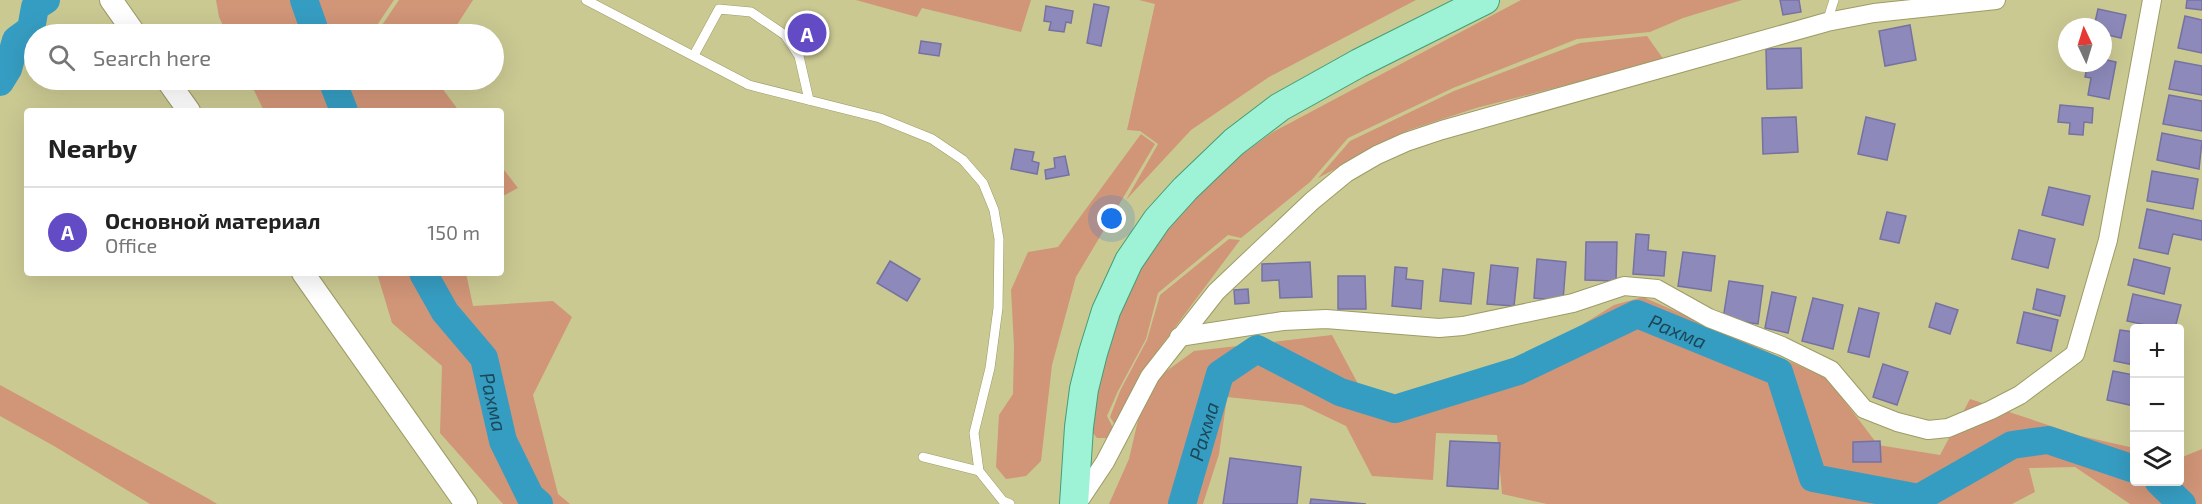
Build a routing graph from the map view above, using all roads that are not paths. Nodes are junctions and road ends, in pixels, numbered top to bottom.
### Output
1 (111, 0) edge
2 (586, 0) edge
3 (1485, 0) edge
4 (1834, 0) edge
5 (1996, 0) edge
6 (2152, 0) edge
7 (1827, 22) junction
8 (128, 24) edge
9 (694, 55) junction
10 (174, 90) edge
11 (809, 100) junction
12 (187, 108) edge
13 (305, 276) edge
14 (1179, 337) junction
15 (924, 457) dead end
16 (979, 471) junction
17 (466, 504) edge
18 (1010, 504) edge
19 (1075, 504) edge

1 - 8 street
2 - 9 lane
3 - 19 main road
4 - 7 lane
5 - 7 street
6 - 14 street
7 - 14 street
9 - 11 lane
9 - 11 lane
10 - 12 street
11 - 16 lane
13 - 17 street
14 - 19 street
15 - 16 lane
16 - 18 lane

